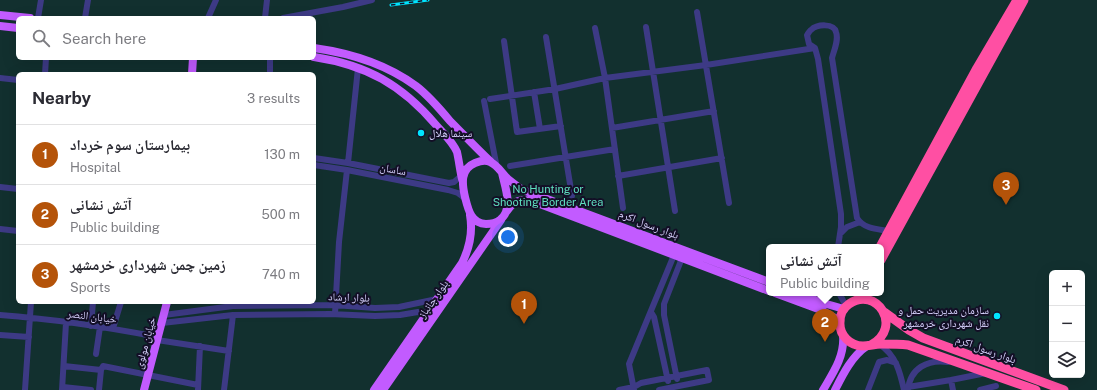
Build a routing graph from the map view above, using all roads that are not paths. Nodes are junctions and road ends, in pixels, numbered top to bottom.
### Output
1 (41, 0) edge
2 (88, 0) edge
3 (216, 0) edge
4 (268, 0) edge
5 (372, 0) edge
6 (1017, 0) edge
7 (1024, 0) edge
8 (697, 12) dead end
9 (0, 15) edge
10 (38, 16) edge
11 (85, 16) edge
12 (209, 16) edge
13 (265, 16) edge
14 (294, 16) edge
15 (16, 17) edge
16 (0, 26) edge
17 (646, 27) dead end
18 (16, 28) edge
19 (595, 28) dead end
20 (546, 37) dead end
21 (504, 41) dead end
22 (316, 48) edge
23 (815, 48) junction
24 (316, 57) edge
25 (46, 60) edge
26 (193, 60) edge
27 (270, 60) edge
28 (706, 65) junction
29 (358, 68) junction
30 (980, 71) junction
31 (45, 72) edge
32 (192, 72) edge
33 (270, 72) edge
34 (654, 72) junction
35 (0, 78) edge
36 (604, 78) junction
37 (16, 80) edge
38 (555, 89) junction
39 (534, 92) junction
40 (512, 96) junction
41 (714, 111) junction
42 (661, 120) junction
43 (561, 126) junction
44 (456, 127) junction
45 (612, 128) junction
46 (540, 129) junction
47 (445, 136) junction
48 (615, 149) junction
49 (316, 158) edge
50 (566, 158) junction
51 (722, 158) junction
52 (348, 163) junction
53 (316, 165) edge
54 (510, 166) dead end
55 (669, 167) junction
56 (497, 168) junction
57 (347, 170) junction
58 (461, 176) junction
59 (618, 176) junction
60 (462, 185) junction
61 (0, 187) edge
62 (16, 189) edge
63 (572, 196) dead end
64 (466, 200) junction
65 (729, 203) dead end
66 (623, 208) dead end
67 (676, 211) dead end
68 (506, 212) junction
69 (470, 214) junction
70 (501, 219) junction
71 (860, 222) junction
72 (0, 229) edge
73 (16, 231) edge
74 (888, 231) junction
75 (840, 234) junction
76 (838, 244) edge
77 (882, 244) edge
78 (666, 247) junction
79 (884, 254) edge
80 (674, 255) junction
81 (682, 258) junction
82 (668, 270) junction
83 (676, 274) junction
84 (766, 281) edge
85 (766, 290) edge
86 (783, 296) edge
87 (805, 296) edge
88 (841, 296) edge
89 (855, 296) edge
90 (875, 296) edge
91 (437, 299) junction
92 (31, 304) edge
93 (93, 304) edge
94 (120, 304) edge
95 (167, 304) edge
96 (334, 305) junction
97 (847, 306) junction
98 (882, 309) junction
99 (234, 314) junction
100 (335, 314) junction
101 (0, 315) edge
102 (652, 315) junction
103 (664, 315) junction
104 (30, 318) junction
105 (424, 318) junction
106 (163, 319) junction
107 (840, 321) junction
108 (66, 323) junction
109 (91, 326) junction
110 (100, 327) junction
111 (113, 328) junction
112 (0, 335) edge
113 (843, 335) junction
114 (29, 337) junction
115 (158, 339) junction
116 (872, 345) junction
117 (200, 346) junction
118 (229, 351) junction
119 (96, 354) dead end
120 (896, 362) junction
121 (968, 365) junction
122 (64, 366) junction
123 (101, 370) junction
124 (148, 374) junction
125 (991, 374) junction
126 (676, 376) junction
127 (667, 378) junction
128 (951, 380) junction
129 (63, 388) edge
130 (198, 388) edge
131 (634, 388) edge
132 (679, 388) edge
133 (996, 388) edge
134 (670, 389) edge
135 (907, 389) edge
136 (25, 390) edge
137 (90, 390) edge
138 (99, 390) edge
139 (144, 390) edge
140 (224, 390) edge
141 (374, 390) edge
142 (383, 390) edge
143 (618, 390) edge
144 (659, 390) edge
145 (823, 390) edge
146 (835, 390) edge
147 (868, 390) edge
148 (953, 390) edge
149 (980, 390) edge
150 (1036, 390) edge
151 (1064, 390) edge

1 - 10 street
2 - 11 street
3 - 12 street
4 - 13 street
5 - 14 street
6 - 30 highway
7 - 30 highway
8 - 28 street
9 - 15 main road
16 - 18 main road
17 - 34 street
19 - 36 street
20 - 38 street
21 - 40 street
22 - 44 main road, بلوار رسول اکرم
23 - 28 street
23 - 71 street
23 - 75 street
24 - 29 main road
25 - 31 street
26 - 32 main road
27 - 33 street
28 - 34 street
28 - 41 street
29 - 47 main road
29 - 52 street
30 - 74 highway
30 - 79 highway
34 - 36 street
34 - 42 street
35 - 37 street
36 - 38 street
36 - 45 street
38 - 39 street
38 - 43 street
39 - 40 street
39 - 46 street
40 - 46 street
40 - 56 street
41 - 42 street
41 - 51 street
42 - 45 street
42 - 55 street
43 - 46 street
43 - 50 street
44 - 47 main road
44 - 56 main road, بلوار رسول اکرم
45 - 48 street
47 - 58 main road
48 - 50 street
48 - 59 street
49 - 52 street, ساسان
50 - 54 street
50 - 63 street
51 - 55 street
51 - 65 street
52 - 58 street, ساسان
53 - 57 street, ساسان
55 - 59 street
55 - 67 street
56 - 60 main road
56 - 68 main road
56 - 78 main road, بلوار رسول اکرم
57 - 64 street, ساسان
57 - 96 street
58 - 60 main road
59 - 66 street
60 - 64 main road
61 - 62 street
64 - 69 main road
68 - 70 main road
68 - 78 main road, بلوار رسول اکرم
69 - 70 main road
69 - 91 main road, بلوار جانباز
70 - 142 main road, بلوار جانباز
71 - 74 street
71 - 75 street
72 - 73 street
74 - 77 highway
75 - 76 street
78 - 80 main road, بلوار رسول اکرم
78 - 84 main road, بلوار رسول اکرم
80 - 81 main road, بلوار رسول اکرم
80 - 82 street
81 - 83 street
81 - 85 main road, بلوار رسول اکرم
82 - 83 street
82 - 102 street
83 - 103 street
86 - 107 main road
87 - 97 main road
88 - 97 street
89 - 97 highway
90 - 98 highway
91 - 96 street, بلوار ارشاد
91 - 105 main road, بلوار جانباز
92 - 104 street
93 - 109 street
94 - 111 street
95 - 106 main road, خیابان مولوی
96 - 100 street
96 - 106 street, بلوار ارشاد
97 - 98 highway
97 - 107 highway
98 - 116 highway
98 - 151 highway, بلوار رسول اکرم
99 - 100 street, بلوار ارشاد
99 - 106 street, بلوار ارشاد
99 - 118 street
100 - 105 street, بلوار ارشاد
101 - 104 street, خیابان النصر
102 - 103 street
102 - 127 street
102 - 131 street
103 - 126 street
104 - 108 street, خیابان النصر
104 - 114 street
105 - 141 main road, بلوار جانباز
106 - 115 main road, خیابان مولوی
107 - 113 highway
108 - 109 street, خیابان النصر
108 - 122 street
109 - 110 street, خیابان النصر
110 - 111 street, خیابان النصر
110 - 119 street
111 - 115 street, خیابان النصر
112 - 114 street
113 - 116 highway
113 - 145 main road
114 - 136 street
115 - 117 street, خیابان النصر
115 - 124 main road, خیابان مولوی
116 - 120 street
116 - 121 highway, بلوار رسول اکرم
116 - 146 main road
117 - 118 street, خیابان النصر
117 - 130 street
118 - 140 street
120 - 135 street
120 - 147 street
121 - 125 highway, بلوار رسول اکرم
121 - 135 street
122 - 123 street
122 - 129 street
123 - 124 street
123 - 138 street
124 - 130 street
124 - 139 main road, خیابان مولوی
125 - 128 street
125 - 133 street
125 - 150 highway, بلوار رسول اکرم
126 - 127 street
126 - 132 street
126 - 132 street
127 - 131 street
127 - 134 street
128 - 135 street
128 - 148 street
129 - 137 street
131 - 143 street
132 - 134 street
133 - 149 street
134 - 144 street

